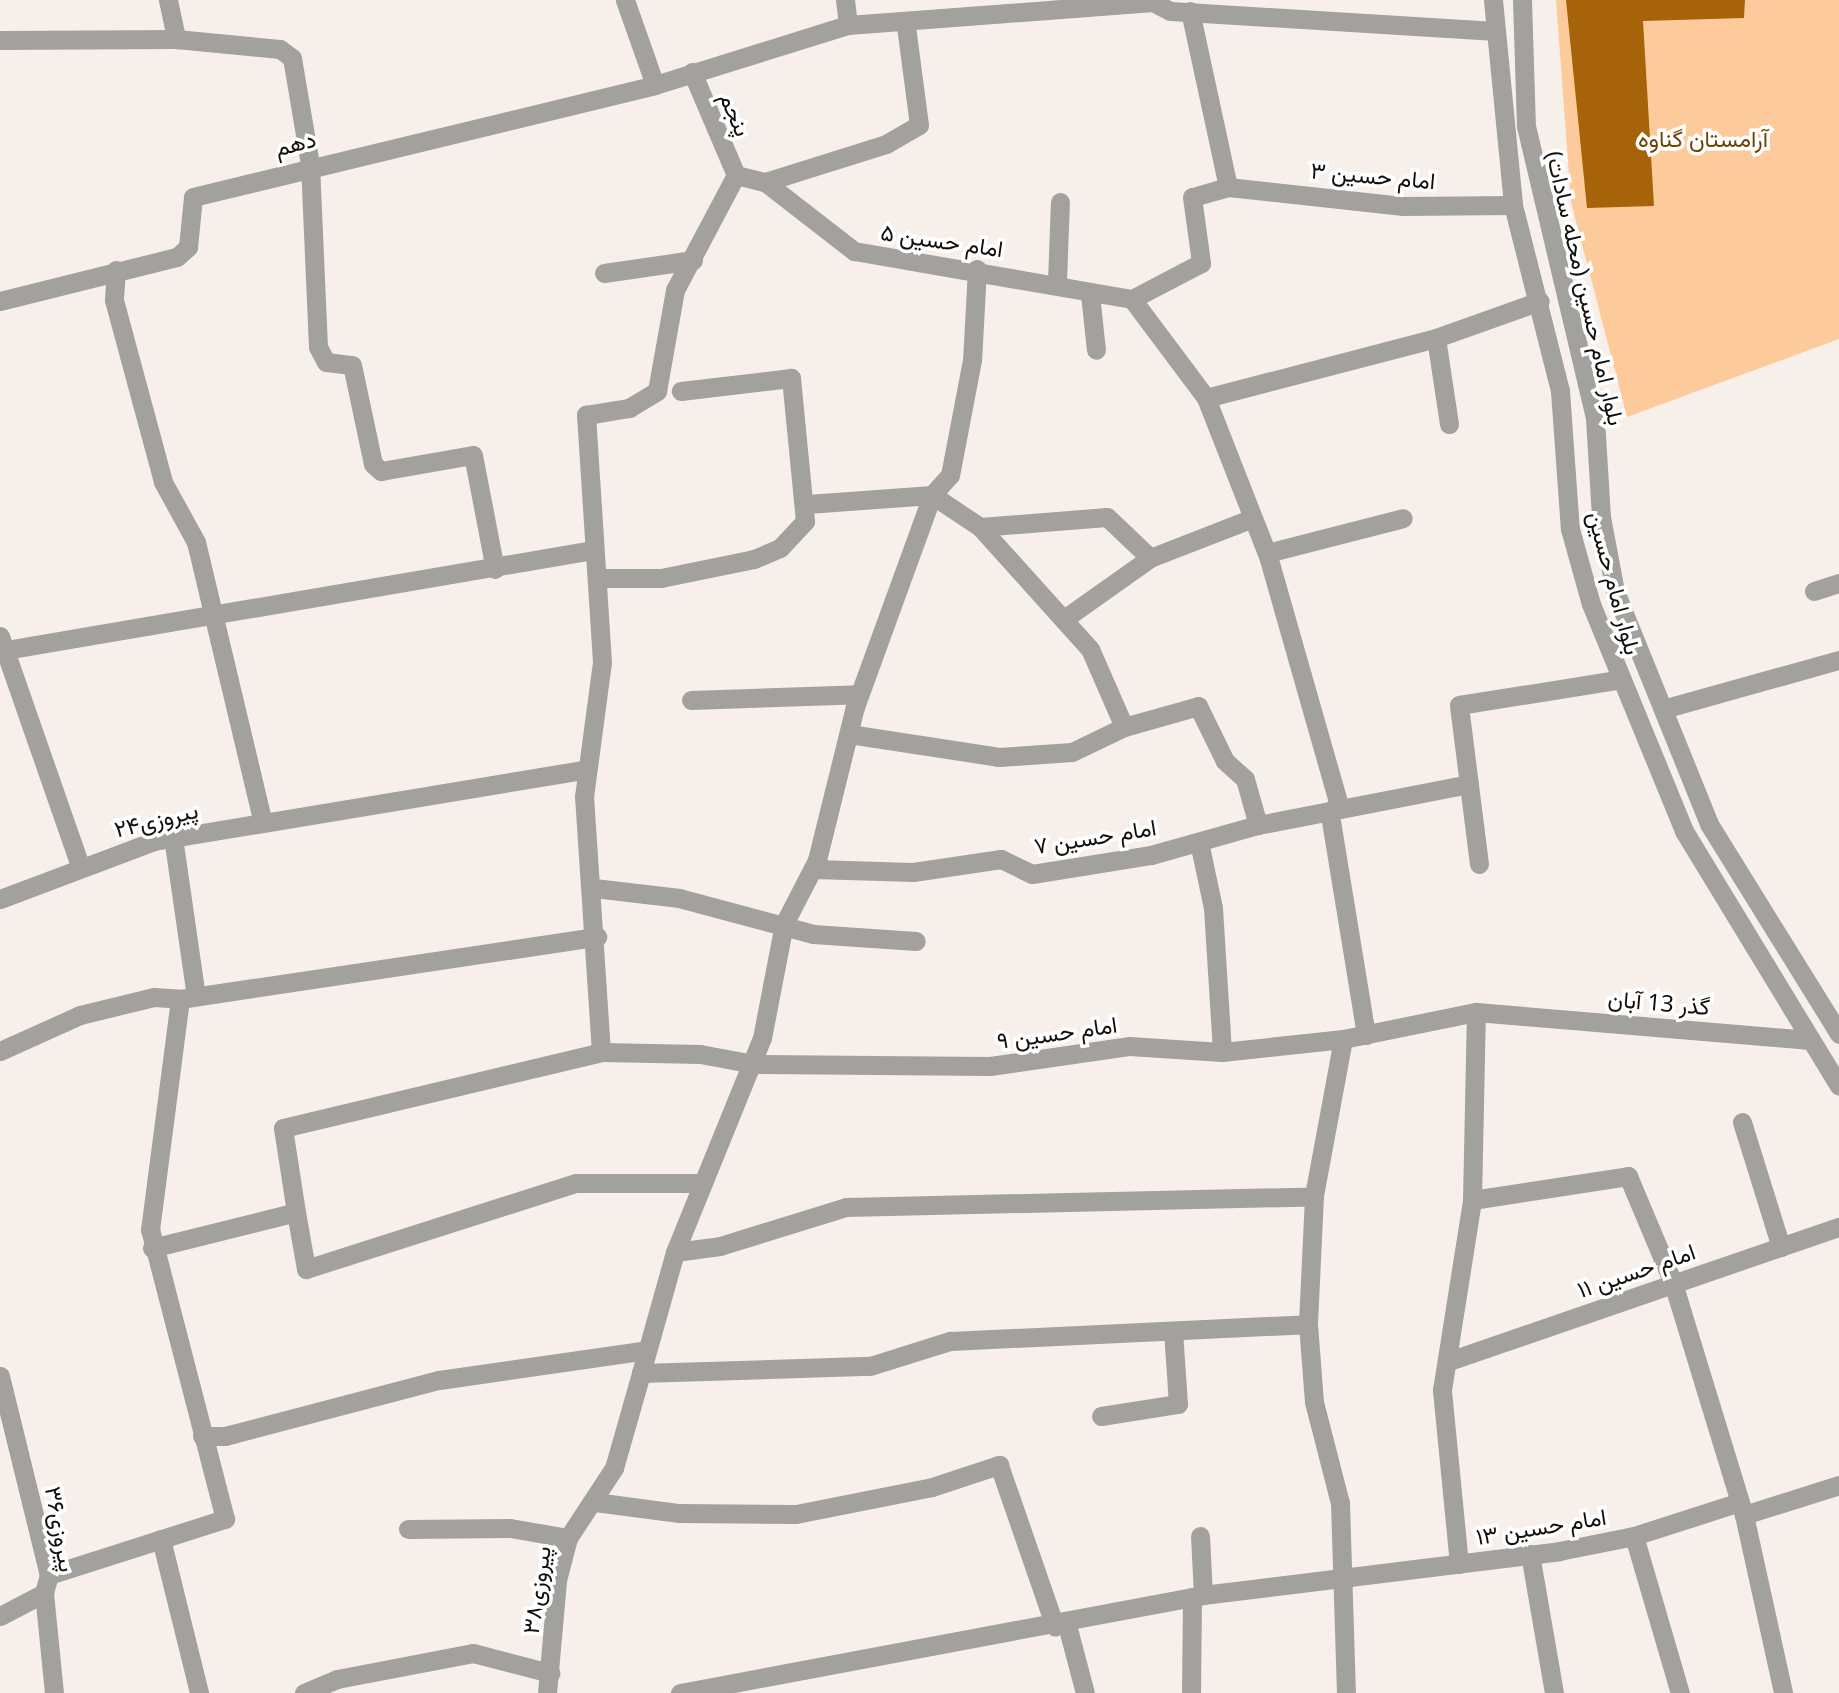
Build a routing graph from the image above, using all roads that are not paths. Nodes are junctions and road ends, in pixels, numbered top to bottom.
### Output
1 (169, 0) edge
2 (625, 0) edge
3 (845, 0) edge
4 (1493, 0) edge
5 (1522, 0) edge
6 (1153, 1) edge
7 (1190, 12) junction
8 (848, 25) junction
9 (906, 26) junction
10 (1495, 31) junction
11 (176, 39) junction
12 (0, 40) edge
13 (692, 72) junction
14 (655, 85) junction
15 (310, 164) junction
16 (736, 175) junction
17 (765, 182) junction
18 (1228, 187) junction
19 (1060, 202) dead end
20 (1513, 205) junction
21 (693, 260) junction
22 (977, 269) junction
23 (116, 270) junction
24 (604, 273) dead end
25 (1057, 282) junction
26 (1090, 294) junction
27 (1132, 299) junction
28 (0, 301) edge
29 (1540, 301) junction
30 (1436, 338) junction
31 (1096, 350) dead end
32 (681, 391) dead end
33 (1206, 398) junction
34 (1449, 424) dead end
35 (932, 495) junction
36 (807, 504) junction
37 (1253, 518) junction
38 (1404, 518) dead end
39 (981, 527) junction
40 (593, 550) junction
41 (1266, 553) junction
42 (1150, 558) junction
43 (495, 569) junction
44 (598, 578) junction
45 (1839, 583) edge
46 (1814, 591) dead end
47 (212, 611) junction
48 (1064, 619) junction
49 (1, 646) edge
50 (1839, 660) edge
51 (1617, 680) junction
52 (859, 694) junction
53 (691, 700) dead end
54 (1663, 709) junction
55 (1124, 727) junction
56 (849, 734) junction
57 (585, 770) junction
58 (1469, 784) junction
59 (1330, 815) junction
60 (262, 820) junction
61 (1258, 825) junction
62 (173, 837) junction
63 (1199, 842) junction
64 (1479, 864) dead end
65 (80, 866) junction
66 (813, 869) junction
67 (594, 888) junction
68 (0, 899) edge
69 (784, 924) junction
70 (597, 937) junction
71 (916, 941) dead end
72 (188, 997) junction
73 (1476, 1012) junction
74 (1839, 1034) edge
75 (1366, 1035) junction
76 (1343, 1039) junction
77 (1810, 1040) junction
78 (0, 1051) edge
79 (601, 1052) junction
80 (1222, 1052) junction
81 (754, 1063) junction
82 (1839, 1086) edge
83 (1742, 1122) dead end
84 (700, 1183) junction
85 (1314, 1196) junction
86 (1472, 1200) junction
87 (296, 1212) junction
88 (1839, 1227) edge
89 (1781, 1247) junction
90 (152, 1248) junction
91 (675, 1252) junction
92 (1673, 1283) junction
93 (1308, 1324) junction
94 (1173, 1331) junction
95 (647, 1350) junction
96 (1449, 1361) junction
97 (641, 1373) junction
98 (0, 1376) edge
99 (1101, 1416) dead end
100 (202, 1436) junction
101 (1839, 1485) edge
102 (595, 1502) junction
103 (1742, 1508) junction
104 (408, 1529) dead end
105 (1200, 1536) dead end
106 (1634, 1536) junction
107 (568, 1538) junction
108 (161, 1539) junction
109 (1530, 1554) junction
110 (1459, 1564) junction
111 (1345, 1576) junction
112 (46, 1584) junction
113 (1197, 1596) junction
114 (0, 1616) edge
115 (1061, 1626) junction
116 (550, 1673) junction
117 (340, 1686) edge
118 (54, 1693) edge
119 (199, 1693) edge
120 (304, 1693) edge
121 (547, 1693) edge
122 (680, 1693) edge
123 (1085, 1693) edge
124 (1191, 1693) edge
125 (1346, 1693) edge
126 (1554, 1693) edge
127 (1680, 1693) edge
128 (1783, 1693) edge

1 - 11 street
2 - 14 street
3 - 8 street
4 - 10 street, بلوار امام حسین
5 - 54 street, بلوار امام حسین (محله سادات)
6 - 7 street
6 - 9 street, دهم
7 - 10 street
7 - 18 street
8 - 9 street, دهم
8 - 13 street, دهم
9 - 17 street
10 - 20 street, بلوار امام حسین
11 - 12 street
11 - 15 street
13 - 14 street, دهم
13 - 16 street, پنجم
14 - 15 street, دهم
15 - 23 street, دهم
15 - 43 street
16 - 17 street
16 - 21 street
17 - 22 street, امام حسین ۵
18 - 20 street, امام حسین ۳
18 - 27 street
19 - 25 street
20 - 29 street, بلوار امام حسین
21 - 24 street
21 - 40 street
22 - 25 street, امام حسین ۵
22 - 35 street, پیروزی۳۸
23 - 28 street, دهم
23 - 47 street
25 - 26 street, امام حسین ۵
26 - 27 street, امام حسین ۵
26 - 31 street
27 - 33 street
29 - 30 street
29 - 51 street, بلوار امام حسین
30 - 33 street
30 - 34 street
32 - 36 street
33 - 37 street
35 - 36 street
35 - 39 street
35 - 52 street, پیروزی۳۸
36 - 44 street
37 - 41 street
37 - 42 street
38 - 41 street
39 - 42 street
39 - 48 street
40 - 43 street
40 - 44 street
41 - 59 street
42 - 48 street
43 - 47 street
44 - 57 street
45 - 46 street
47 - 49 street
47 - 60 street
48 - 55 street
49 - 65 street
50 - 54 street
51 - 58 street
51 - 77 street, بلوار امام حسین
52 - 53 street
52 - 56 street, پیروزی۳۸
54 - 74 street, بلوار امام حسین (محله سادات)
55 - 56 street
55 - 61 street
56 - 66 street, پیروزی۳۸
57 - 60 street, پیروزی۲۴
57 - 67 street
58 - 59 street, امام حسین ۷
58 - 64 street
59 - 61 street, امام حسین ۷
59 - 75 street
60 - 62 street, پیروزی۲۴
61 - 63 street, امام حسین ۷
62 - 65 street, پیروزی۲۴
62 - 72 street
63 - 66 street, امام حسین ۷
63 - 80 street
65 - 68 street, پیروزی۲۴
66 - 69 street, پیروزی۳۸
67 - 69 street
67 - 70 street
69 - 71 street
69 - 81 street, پیروزی۳۸
70 - 72 street
70 - 79 street
72 - 78 street
72 - 90 street
73 - 75 street, امام حسین ۹
73 - 77 street, گذر 13 آبان
73 - 86 street
75 - 76 street, امام حسین ۹
76 - 80 street, امام حسین ۹
76 - 85 street
77 - 82 street, بلوار امام حسین
79 - 81 street, امام حسین ۹
79 - 87 street, امام حسین ۹
80 - 81 street, امام حسین ۹
81 - 84 street, پیروزی۳۸
83 - 89 street
84 - 87 street
84 - 91 street, پیروزی۳۸
85 - 91 street
85 - 93 street
86 - 92 street
86 - 96 street
87 - 90 street
88 - 89 street, امام حسین ۱۱
89 - 92 street, امام حسین ۱۱
90 - 100 street
91 - 95 street, پیروزی۳۸
92 - 96 street, امام حسین ۱۱
92 - 103 street
93 - 94 street
93 - 111 street
94 - 97 street
94 - 99 street
95 - 97 street, پیروزی۳۸
95 - 100 street
96 - 110 street
97 - 102 street, پیروزی۳۸
98 - 112 street, پیروزی۳۶
100 - 108 street
101 - 103 street, امام حسین ۱۳
102 - 107 street, پیروزی۳۸
102 - 115 street
103 - 106 street, امام حسین ۱۳
103 - 128 street
104 - 107 street
105 - 113 street
106 - 109 street, امام حسین ۱۳
106 - 127 street
107 - 116 street, پیروزی۳۸
108 - 112 street
108 - 119 street
109 - 110 street, امام حسین ۱۳
109 - 126 street
110 - 111 street, امام حسین ۱۳
111 - 113 street, امام حسین ۱۳
111 - 125 street
112 - 114 street
112 - 118 street, پیروزی۳۶
113 - 115 street, امام حسین ۱۳
113 - 124 street
115 - 122 street, امام حسین ۱۳
115 - 123 street
116 - 117 street
116 - 121 street, پیروزی۳۸
117 - 120 street

